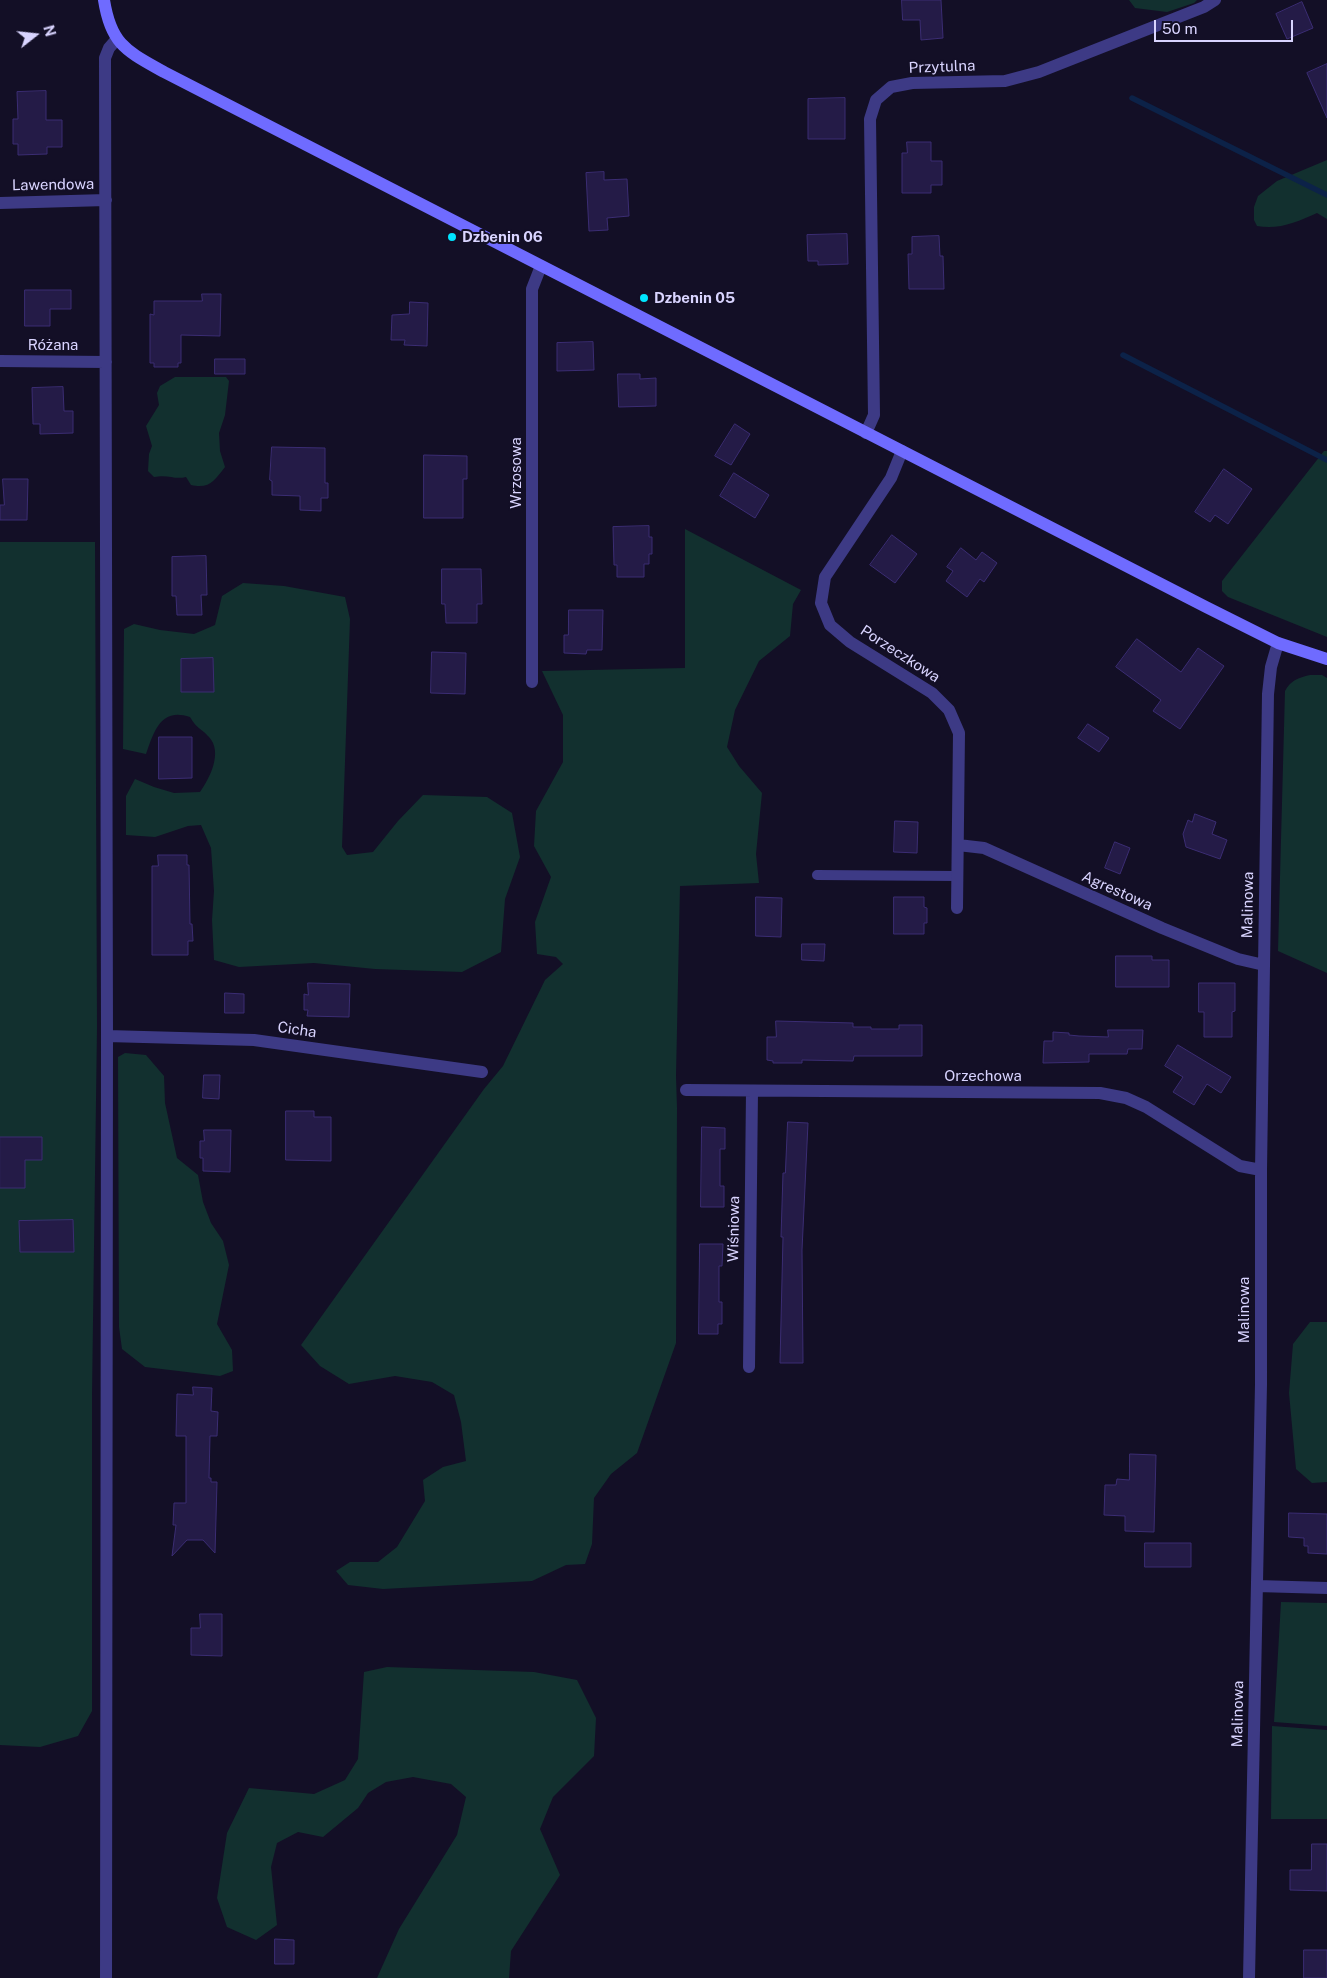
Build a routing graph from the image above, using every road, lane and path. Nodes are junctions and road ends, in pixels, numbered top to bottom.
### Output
1 (104, 0) edge
2 (1215, 0) edge
3 (116, 40) junction
4 (106, 200) junction
5 (0, 203) edge
6 (540, 266) junction
7 (0, 361) edge
8 (106, 362) junction
9 (866, 433) junction
10 (902, 451) junction
11 (1278, 643) junction
12 (1327, 659) edge
13 (532, 682) dead end
14 (958, 845) junction
15 (817, 875) dead end
16 (958, 876) junction
17 (956, 908) dead end
18 (1264, 964) junction
19 (107, 1036) junction
20 (482, 1072) dead end
21 (686, 1090) dead end
22 (752, 1091) junction
23 (1261, 1170) junction
24 (749, 1367) dead end
25 (1257, 1586) junction
26 (1327, 1588) edge
27 (106, 1978) edge
28 (1248, 1978) edge

1 - 3 street
2 - 9 street, Przytulna
3 - 4 street
3 - 6 street
4 - 5 street, Lawendowa
4 - 8 street
6 - 9 street
6 - 13 street, Wrzosowa
7 - 8 street, Różana
8 - 19 street
9 - 10 street
10 - 11 street
10 - 14 street, Porzeczkowa
11 - 12 street
11 - 18 street, Malinowa
14 - 16 street, Porzeczkowa
14 - 18 street, Agrestowa
15 - 16 lane
16 - 17 street, Porzeczkowa
18 - 23 street, Malinowa
19 - 20 street, Cicha
19 - 27 street
21 - 22 street, Orzechowa
22 - 23 street, Orzechowa
22 - 24 street, Wiśniowa
23 - 25 street, Malinowa
25 - 26 street
25 - 28 street, Malinowa

